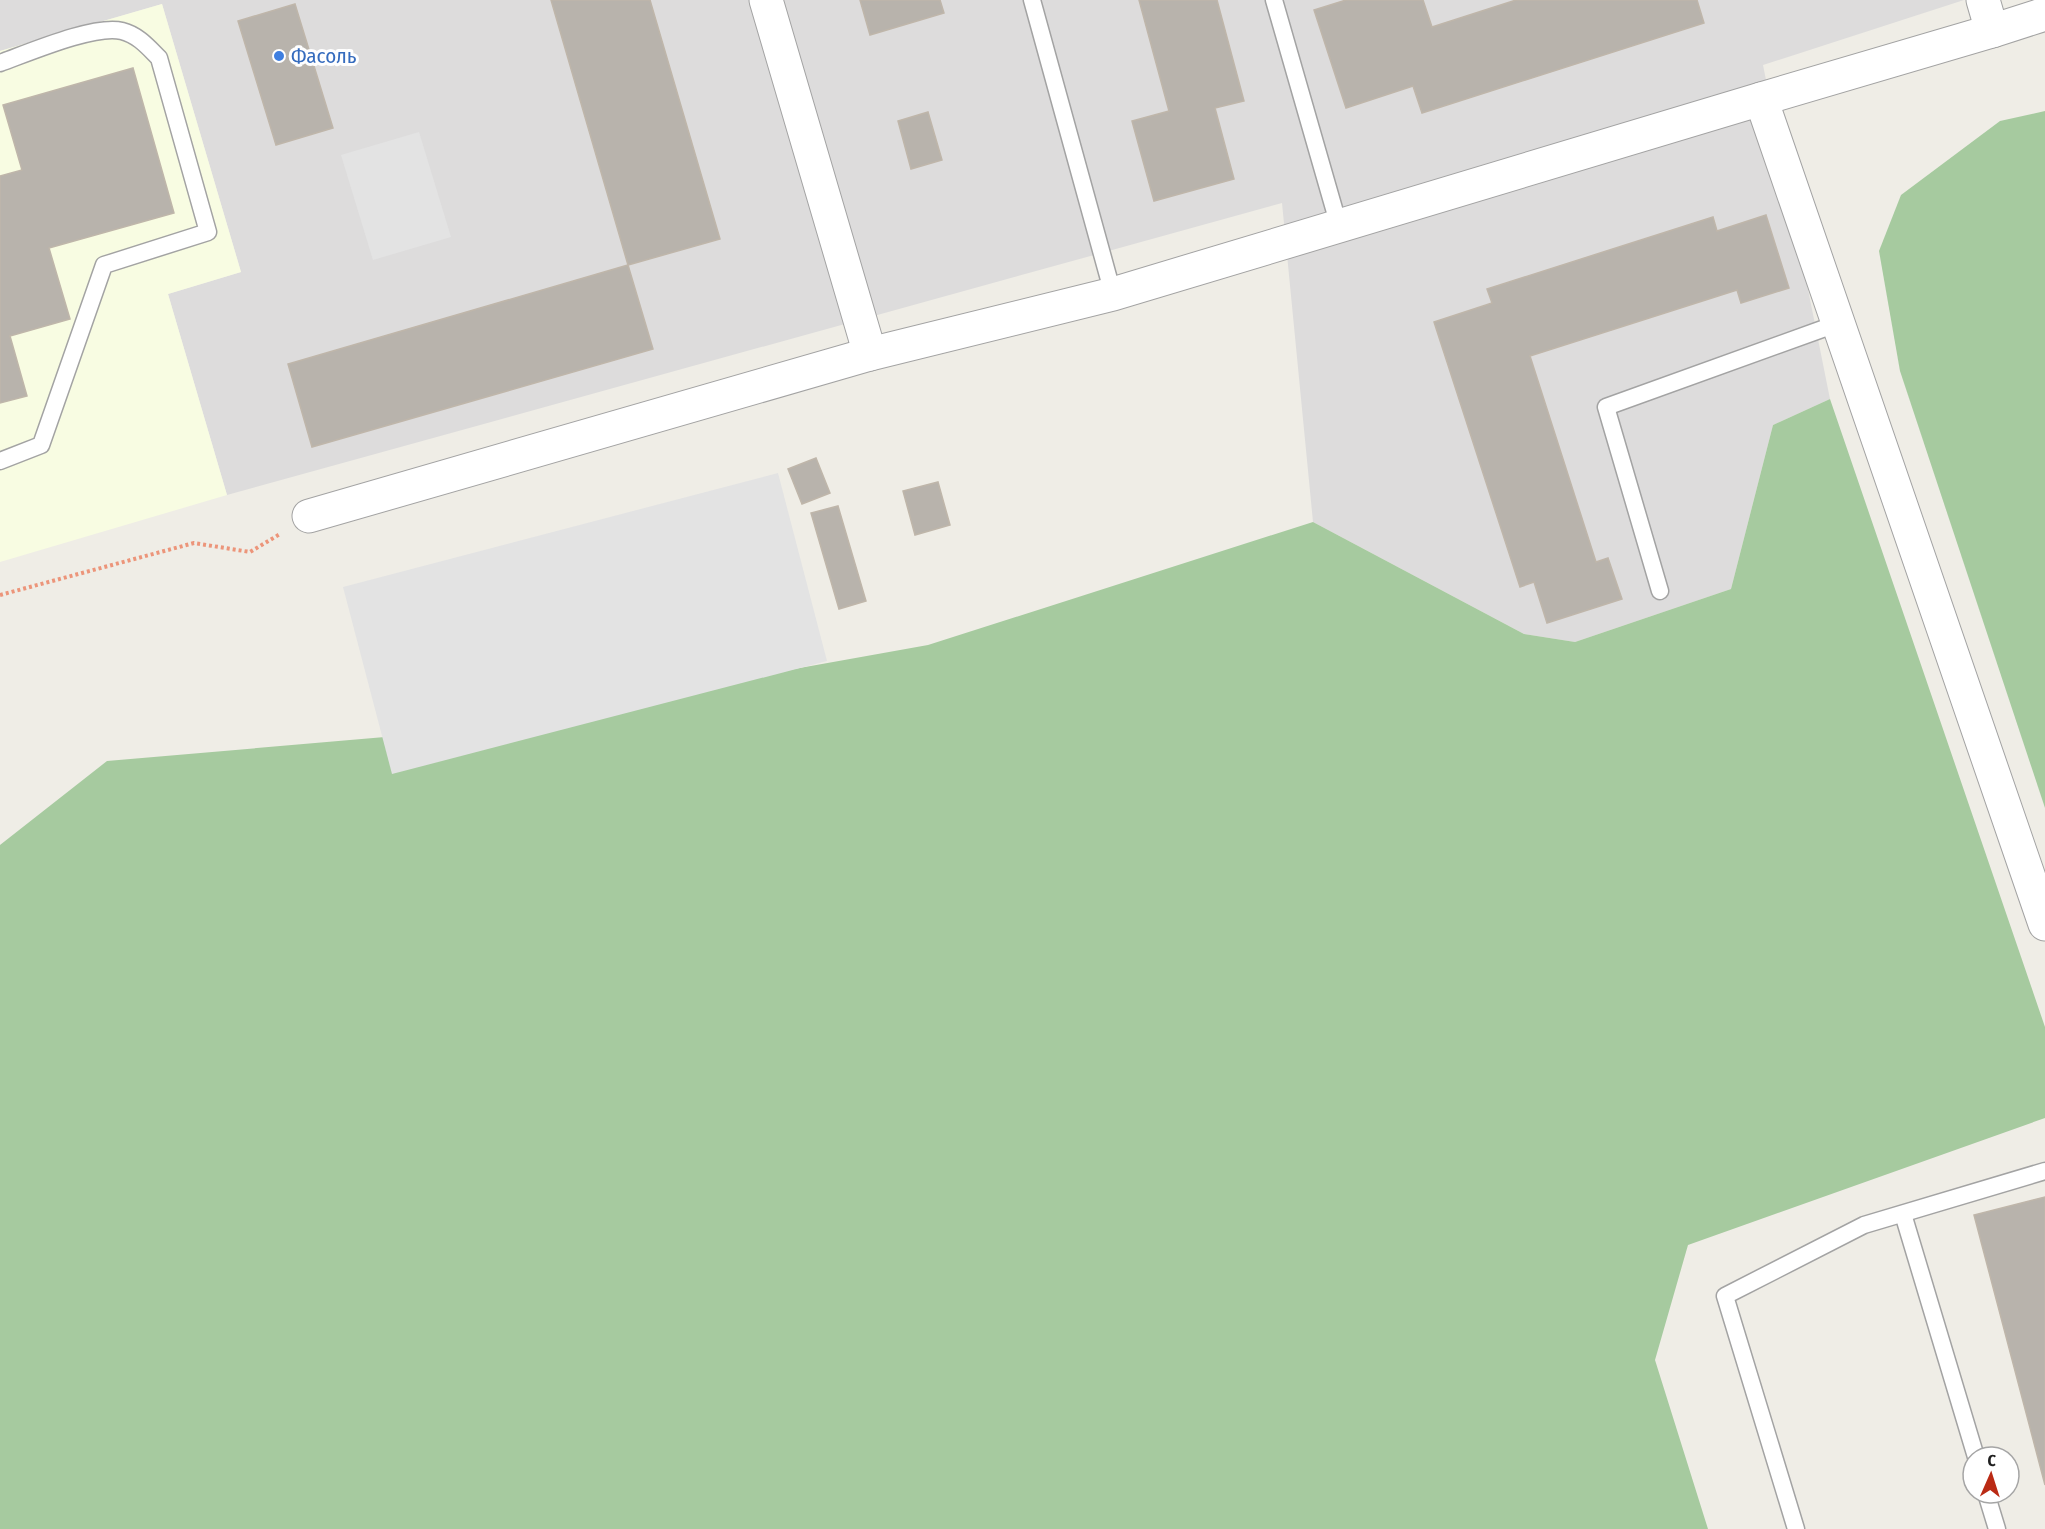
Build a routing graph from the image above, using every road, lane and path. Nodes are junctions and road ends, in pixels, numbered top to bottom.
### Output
1 (766, 0) edge
2 (1032, 0) edge
3 (1274, 0) edge
4 (1983, 0) edge
5 (2045, 14) edge
6 (1992, 32) junction
7 (0, 63) edge
8 (1761, 99) junction
9 (1339, 226) junction
10 (1113, 294) junction
11 (1839, 323) junction
12 (870, 354) junction
13 (0, 461) edge
14 (309, 516) joint
15 (1660, 591) dead end
16 (0, 595) edge
17 (2045, 924) edge
18 (2045, 1171) edge
19 (1903, 1214) junction
20 (1972, 1445) edge
21 (1990, 1505) edge
22 (1796, 1529) edge
23 (1997, 1529) edge

1 - 12 street
2 - 10 lane
3 - 9 lane
4 - 6 street
5 - 6 street
6 - 8 street
7 - 13 lane
8 - 9 street
8 - 11 street
9 - 10 street
10 - 12 street
11 - 15 lane
11 - 17 street
12 - 14 street
14 - 16 path
18 - 19 lane
19 - 20 lane
19 - 22 lane
21 - 23 lane

